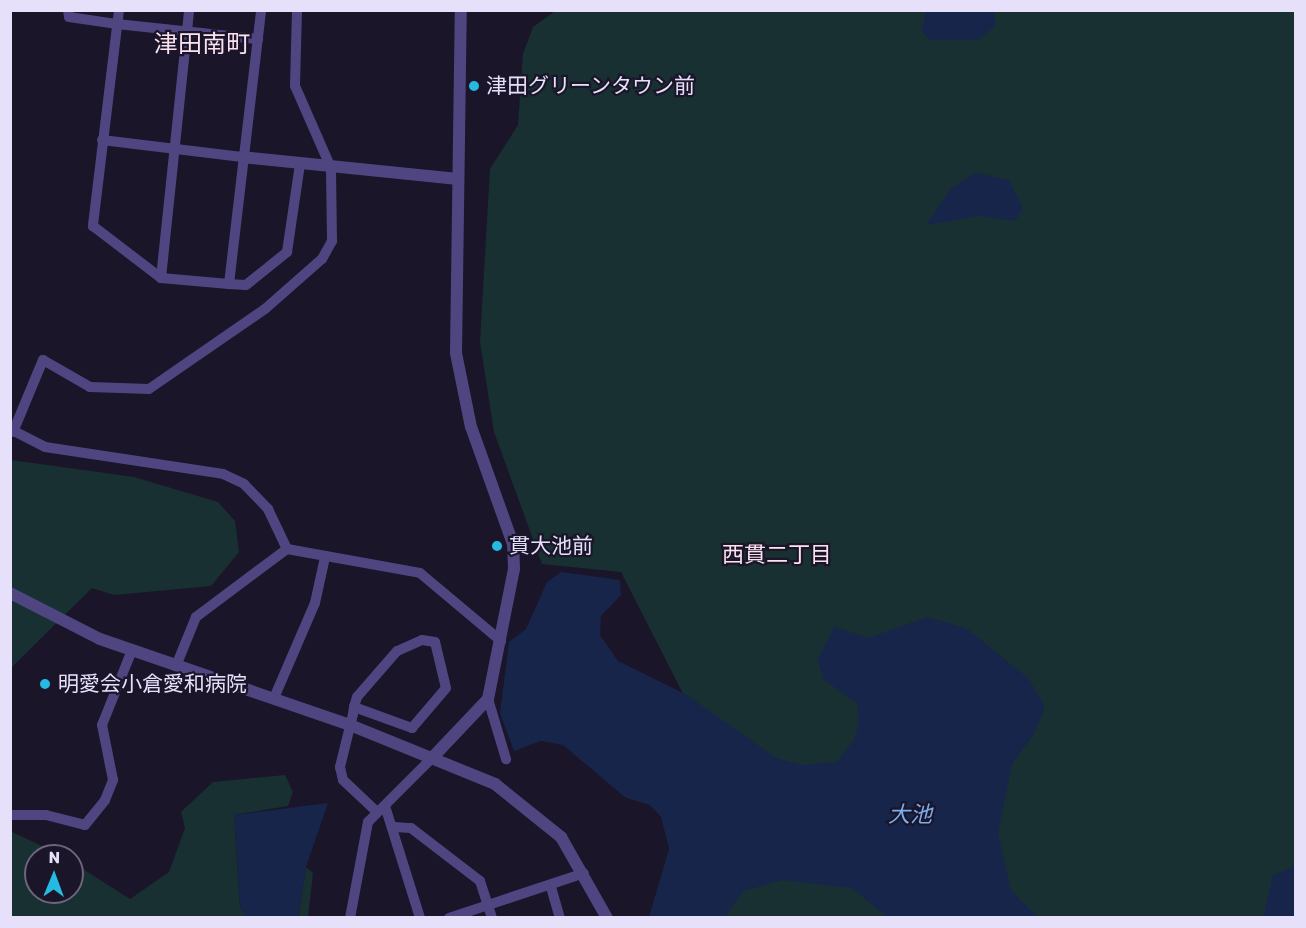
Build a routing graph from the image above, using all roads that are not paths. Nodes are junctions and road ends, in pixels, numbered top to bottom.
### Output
1 (69, 10) edge
2 (118, 10) edge
3 (189, 10) edge
4 (261, 10) edge
5 (297, 10) edge
6 (461, 10) edge
7 (117, 24) junction
8 (187, 31) junction
9 (258, 39) junction
10 (102, 140) junction
11 (174, 150) junction
12 (242, 157) junction
13 (300, 164) junction
14 (331, 168) junction
15 (458, 179) junction
16 (161, 278) junction
17 (229, 284) junction
18 (11, 435) edge
19 (287, 549) junction
20 (325, 557) junction
21 (10, 593) edge
22 (501, 641) junction
23 (132, 650) junction
24 (176, 666) junction
25 (274, 698) junction
26 (488, 699) junction
27 (354, 707) junction
28 (350, 725) junction
29 (433, 757) junction
30 (506, 759) dead end
31 (381, 809) junction
32 (10, 815) edge
33 (395, 827) junction
34 (584, 873) junction
35 (551, 887) junction
36 (488, 906) junction
37 (350, 918) edge
38 (420, 918) edge
39 (449, 918) edge
40 (492, 918) edge
41 (560, 918) edge
42 (607, 918) edge

1 - 7 street
2 - 7 street
3 - 8 street
4 - 9 street
5 - 14 street
6 - 15 street
7 - 8 street
7 - 10 street
8 - 9 street
8 - 11 street
9 - 12 street
10 - 11 street
10 - 16 street
11 - 12 street
11 - 16 street
12 - 13 street
12 - 17 street
13 - 14 street
13 - 17 street
14 - 15 street
14 - 18 street
15 - 22 street
16 - 17 street
18 - 19 street
19 - 20 street
19 - 24 street
20 - 22 street
20 - 25 street
21 - 23 street
22 - 26 street
23 - 24 street
23 - 32 street
24 - 25 street
25 - 28 street
26 - 29 street
26 - 30 street
27 - 27 street
27 - 28 street
28 - 29 street
28 - 31 street
29 - 31 street
29 - 34 street
31 - 33 street
31 - 37 street
33 - 36 street
33 - 38 street
34 - 35 street
34 - 42 street
35 - 36 street
35 - 41 street
36 - 39 street
36 - 40 street

